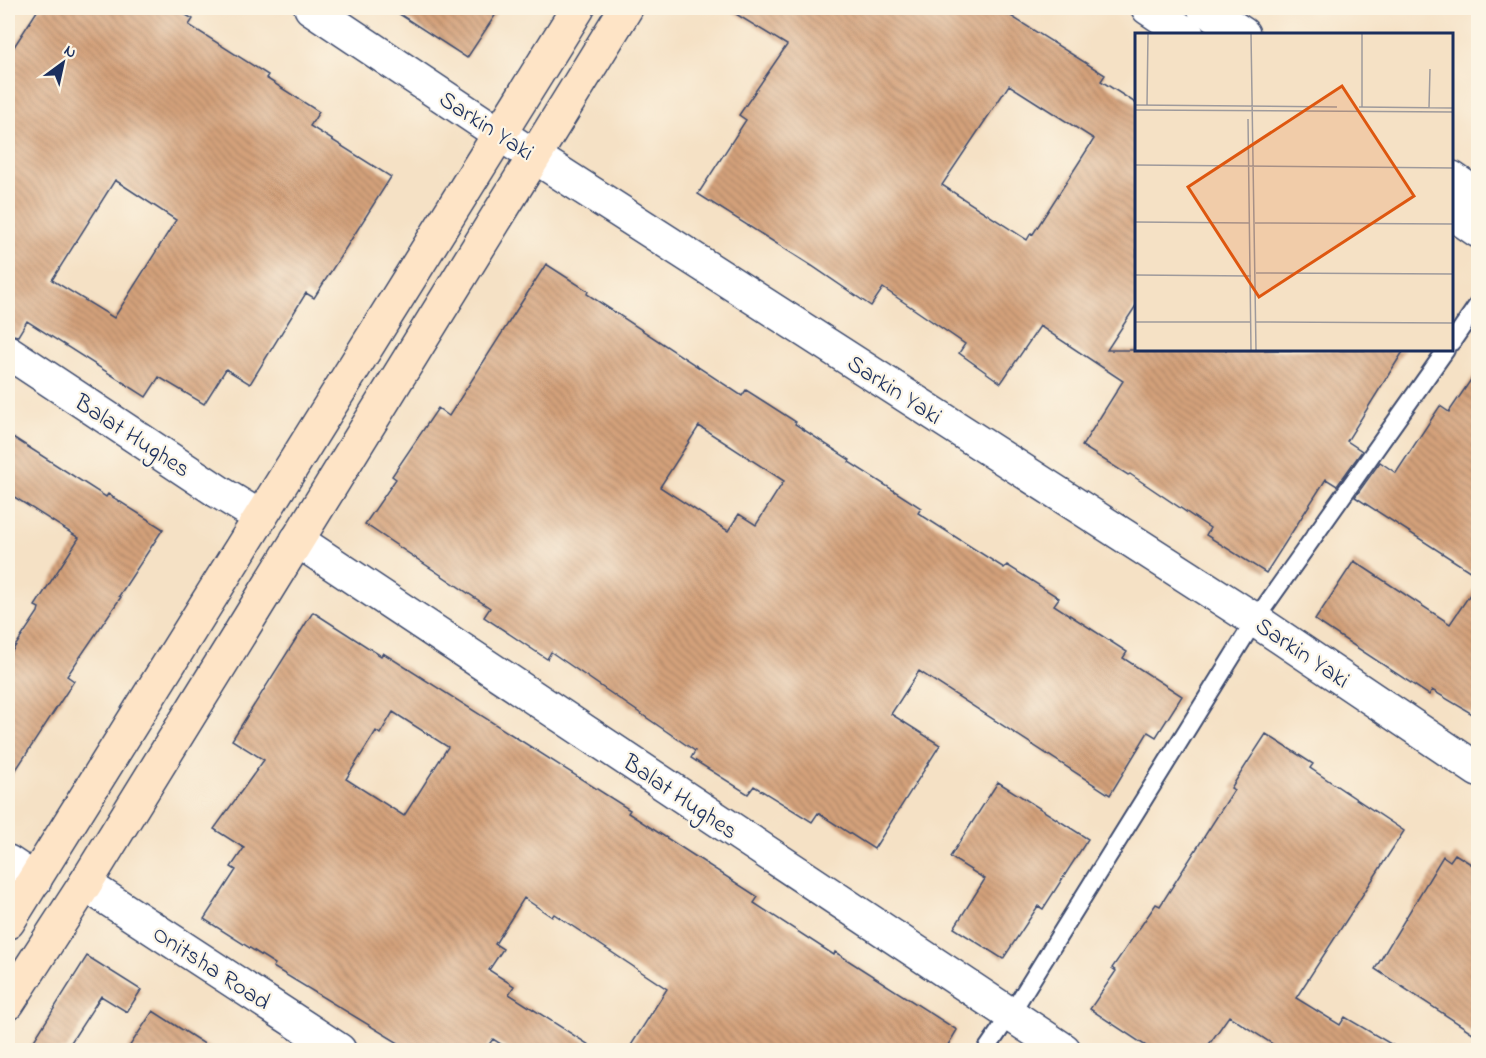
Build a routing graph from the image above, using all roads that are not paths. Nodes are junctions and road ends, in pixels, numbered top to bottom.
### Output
1 (311, 8) edge
2 (578, 8) edge
3 (626, 8) edge
4 (1148, 8) edge
5 (1204, 8) edge
6 (1186, 33) edge
7 (1242, 33) edge
8 (498, 133) junction
9 (534, 156) junction
10 (1453, 179) edge
11 (1479, 196) edge
12 (1453, 214) edge
13 (1479, 231) edge
14 (1479, 304) edge
15 (1453, 341) edge
16 (1445, 351) edge
17 (8, 352) edge
18 (260, 517) junction
19 (297, 540) junction
20 (1255, 621) junction
21 (1479, 770) edge
22 (8, 861) edge
23 (35, 880) junction
24 (85, 884) junction
25 (8, 922) edge
26 (8, 1003) edge
27 (1010, 1015) junction
28 (339, 1050) edge
29 (986, 1050) edge
30 (1064, 1050) edge

1 - 8 street, Sarkin Yaki
2 - 8 main road
3 - 9 main road
4 - 6 street
5 - 7 street
8 - 9 street, Sarkin Yaki
8 - 18 main road
9 - 19 main road
9 - 20 street, Sarkin Yaki
10 - 11 street
12 - 13 street
14 - 15 lane
16 - 20 lane
17 - 18 street, Balat Hughes
18 - 23 main road
19 - 24 main road
19 - 27 street, Balat Hughes
20 - 21 street, Sarkin Yaki
20 - 27 lane
22 - 23 street
23 - 25 main road
24 - 26 main road
24 - 28 street, Onitsha Road
27 - 29 lane
27 - 30 street, Balat Hughes

